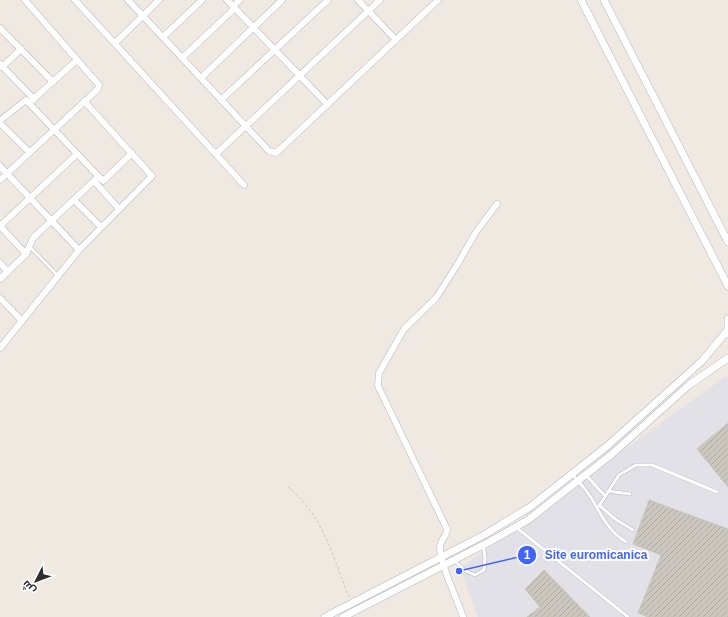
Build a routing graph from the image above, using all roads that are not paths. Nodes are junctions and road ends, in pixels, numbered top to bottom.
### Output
1 (25, 0) edge
2 (75, 0) edge
3 (128, 0) edge
4 (160, 0) edge
5 (202, 0) edge
6 (227, 0) edge
7 (240, 0) edge
8 (282, 0) edge
9 (328, 0) edge
10 (358, 0) edge
11 (380, 0) edge
12 (438, 0) edge
13 (581, 0) edge
14 (604, 0) edge
15 (234, 7) junction
16 (368, 11) junction
17 (143, 16) junction
18 (0, 28) edge
19 (254, 28) junction
20 (163, 37) junction
21 (396, 40) junction
22 (115, 43) junction
23 (21, 49) junction
24 (275, 50) junction
25 (182, 58) junction
26 (77, 60) junction
27 (1, 66) edge
28 (300, 76) junction
29 (201, 78) junction
30 (53, 82) junction
31 (221, 100) junction
32 (31, 101) junction
33 (84, 102) junction
34 (328, 105) junction
35 (0, 120) edge
36 (246, 126) junction
37 (54, 129) junction
38 (29, 152) junction
39 (132, 153) junction
40 (77, 154) junction
41 (216, 154) junction
42 (0, 166) edge
43 (7, 174) junction
44 (96, 179) junction
45 (0, 180) edge
46 (244, 185) dead end
47 (30, 198) junction
48 (74, 200) junction
49 (497, 204) dead end
50 (119, 209) junction
51 (52, 220) junction
52 (0, 226) edge
53 (101, 227) junction
54 (728, 242) edge
55 (29, 246) junction
56 (79, 250) junction
57 (26, 254) junction
58 (0, 263) edge
59 (8, 272) junction
60 (58, 276) junction
61 (0, 279) edge
62 (728, 286) edge
63 (0, 298) edge
64 (728, 319) edge
65 (22, 321) junction
66 (727, 334) edge
67 (0, 348) edge
68 (728, 358) edge
69 (572, 474) junction
70 (586, 474) junction
71 (578, 481) junction
72 (608, 491) junction
73 (717, 492) dead end
74 (630, 494) dead end
75 (605, 496) junction
76 (599, 505) junction
77 (597, 509) junction
78 (517, 527) junction
79 (633, 530) dead end
80 (626, 542) dead end
81 (483, 545) junction
82 (441, 556) junction
83 (454, 559) junction
84 (444, 564) junction
85 (325, 617) edge
86 (343, 617) edge
87 (463, 617) edge
88 (628, 617) edge

1 - 26 street
2 - 22 street
3 - 17 street
4 - 17 street
5 - 20 street
6 - 15 street
7 - 15 street
8 - 19 street
9 - 24 street
10 - 16 street
11 - 16 street
12 - 21 street
13 - 62 street
14 - 54 street
15 - 19 street
15 - 25 street
16 - 21 street
16 - 28 street
17 - 20 street
17 - 22 street
18 - 23 street
19 - 24 street
19 - 29 street
20 - 25 street
21 - 34 street
22 - 41 street
23 - 27 street
23 - 30 street
24 - 28 street
24 - 31 street
25 - 29 street
26 - 30 street
26 - 33 street
27 - 32 street
28 - 34 street
28 - 36 street
29 - 31 street
30 - 32 street
31 - 36 street
32 - 35 street
32 - 37 street
33 - 37 street
33 - 39 street
34 - 36 street
35 - 38 street
36 - 41 street
37 - 38 street
37 - 40 street
38 - 43 street
39 - 44 street
39 - 50 street
40 - 44 street
40 - 47 street
41 - 46 street
42 - 43 street
43 - 45 street
43 - 47 street
44 - 48 street
44 - 50 street
47 - 51 street
47 - 52 street
48 - 51 street
48 - 53 street
49 - 82 street
50 - 53 street
51 - 55 street
51 - 56 street
52 - 57 street
53 - 56 street
55 - 57 street
55 - 60 lane
56 - 60 street
57 - 59 street
58 - 59 street
59 - 61 street
60 - 65 street
63 - 65 street
64 - 66 street
65 - 67 street
66 - 69 street
68 - 70 street
69 - 71 lane
69 - 82 street
70 - 71 street
70 - 75 lane
71 - 77 lane
71 - 78 street
72 - 73 lane
72 - 74 lane
72 - 75 lane
75 - 76 lane
76 - 77 lane
76 - 79 lane
77 - 80 lane
78 - 81 street
78 - 88 lane
81 - 83 street
81 - 83 lane
82 - 84 street
82 - 85 street
83 - 84 street
84 - 86 street
84 - 87 street

